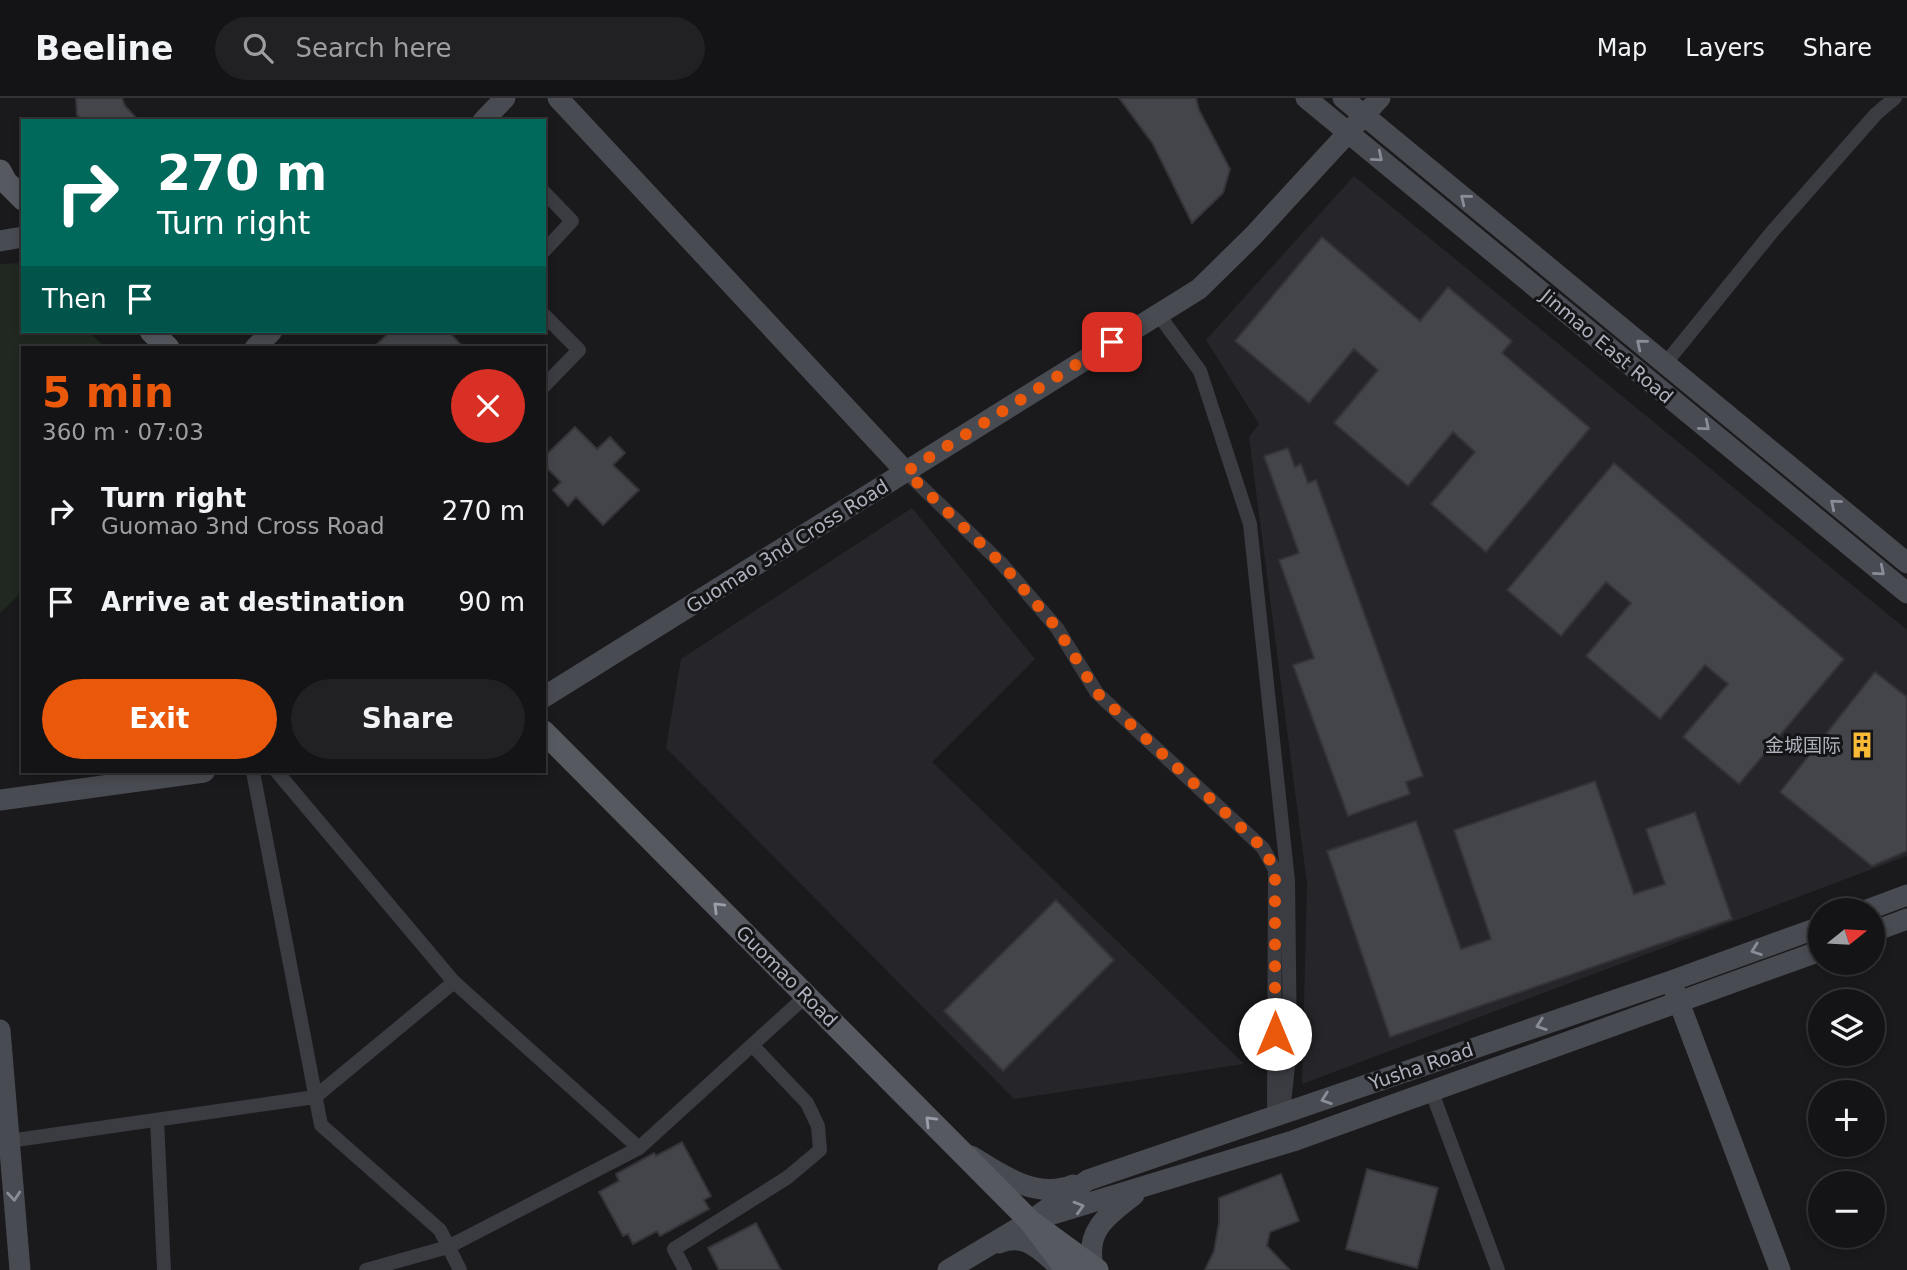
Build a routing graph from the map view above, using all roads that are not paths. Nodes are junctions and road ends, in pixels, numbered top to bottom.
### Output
1 (505, 98) edge
2 (558, 98) edge
3 (1306, 98) edge
4 (1343, 98) edge
5 (1380, 98) edge
6 (1895, 98) edge
7 (1364, 116) junction
8 (485, 119) edge
9 (1349, 134) junction
10 (0, 171) edge
11 (546, 194) edge
12 (21, 197) edge
13 (21, 237) edge
14 (0, 241) edge
15 (546, 249) edge
16 (1158, 314) junction
17 (546, 317) edge
18 (153, 333) edge
19 (270, 333) edge
20 (166, 346) edge
21 (257, 346) edge
22 (1665, 364) junction
23 (546, 384) edge
24 (906, 472) junction
25 (1907, 563) edge
26 (1907, 593) edge
27 (546, 696) edge
28 (546, 734) edge
29 (197, 773) edge
30 (253, 773) edge
31 (278, 773) edge
32 (0, 800) edge
33 (1907, 895) edge
34 (1885, 903) edge
35 (1907, 919) edge
36 (1885, 927) edge
37 (1808, 931) edge
38 (1808, 955) edge
39 (1671, 981) junction
40 (454, 982) junction
41 (806, 996) junction
42 (1679, 1002) junction
43 (0, 1030) edge
44 (752, 1045) junction
45 (315, 1097) junction
46 (1434, 1098) dead end
47 (1279, 1115) junction
48 (156, 1120) junction
49 (9, 1141) junction
50 (956, 1147) junction
51 (639, 1148) junction
52 (1088, 1180) junction
53 (1145, 1187) junction
54 (1030, 1221) junction
55 (448, 1247) junction
56 (988, 1247) junction
57 (1095, 1268) edge
58 (20, 1270) edge
59 (164, 1270) edge
60 (366, 1270) edge
61 (460, 1270) edge
62 (685, 1270) edge
63 (948, 1270) edge
64 (1065, 1270) edge
65 (1498, 1270) edge
66 (1780, 1270) edge

1 - 8 main road
2 - 24 main road
3 - 9 main road, Jinmao East Road
4 - 7 main road, Jinmao East Road
5 - 7 main road, Guomao 3nd Cross Road
6 - 22 street
7 - 9 main road, Guomao 3nd Cross Road
22 -> 7 main road, Jinmao East Road
9 - 16 main road, Guomao 3nd Cross Road
9 -> 26 main road, Jinmao East Road
10 - 12 main road
11 - 15 street
13 - 14 main road
16 - 24 main road, Guomao 3nd Cross Road
16 - 47 street
17 - 23 street
18 - 20 main road
19 - 21 main road
25 -> 22 main road, Jinmao East Road
24 - 27 main road, Guomao 3nd Cross Road
24 - 47 street
41 -> 28 main road, Guomao Road
29 - 32 main road
30 - 45 street
31 - 40 street
33 - 34 main road
35 - 36 main road
37 -> 39 main road, Yusha Road
38 - 42 main road, Yusha Road
39 - 42 main road
39 -> 47 main road, Yusha Road
40 - 45 street
40 - 51 street
41 - 44 street
50 -> 41 main road, Guomao Road
42 - 53 main road, Yusha Road
42 - 66 main road
43 - 49 main road
44 - 51 street
44 - 62 street
45 - 48 street
45 - 55 street
46 - 65 street
47 - 52 main road, Yusha Road
48 - 49 street
48 - 59 street
49 -> 58 main road
50 - 52 main road
50 - 54 main road, Guomao Road
51 - 55 street
52 - 54 main road, Yusha Road
54 -> 53 main road, Yusha Road
53 - 57 main road
54 - 56 main road, Yusha Road
54 - 57 main road, Guomao Road
54 - 64 main road, Guomao Road
55 - 60 street
55 - 61 street
56 - 63 main road, Yusha Road
56 - 64 main road

